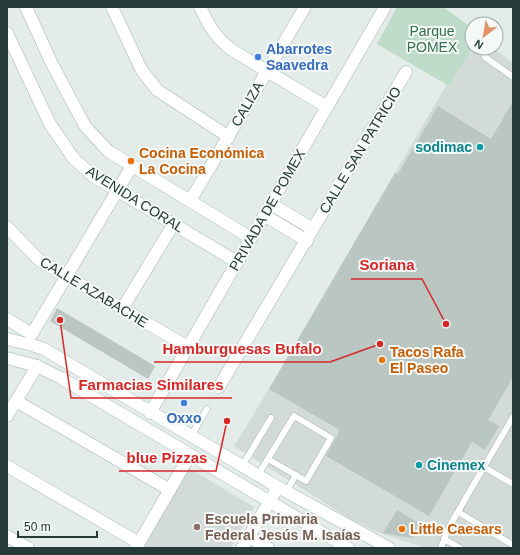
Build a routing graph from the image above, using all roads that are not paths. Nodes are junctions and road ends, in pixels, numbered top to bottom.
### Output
1 (26, 7) edge
2 (112, 7) edge
3 (200, 7) edge
4 (385, 7) edge
5 (302, 8) edge
6 (7, 33) edge
7 (485, 57) dead end
8 (267, 70) junction
9 (406, 72) dead end
10 (513, 77) edge
11 (327, 107) junction
12 (229, 137) junction
13 (132, 166) junction
14 (117, 191) junction
15 (190, 201) junction
16 (271, 204) junction
17 (264, 215) junction
18 (173, 224) junction
19 (7, 227) edge
20 (313, 229) junction
21 (251, 238) junction
22 (307, 241) junction
23 (237, 262) junction
24 (66, 276) junction
25 (122, 309) junction
26 (7, 319) edge
27 (7, 339) edge
28 (32, 339) junction
29 (188, 347) junction
30 (7, 358) edge
31 (37, 366) junction
32 (219, 387) dead end
33 (16, 401) junction
34 (207, 409) dead end
35 (150, 413) junction
36 (7, 416) edge
37 (513, 417) edge
38 (271, 418) dead end
39 (191, 436) junction
40 (190, 455) junction
41 (268, 459) junction
42 (7, 466) edge
43 (242, 466) junction
44 (484, 467) junction
45 (258, 475) junction
46 (296, 475) junction
47 (513, 484) edge
48 (282, 489) junction
49 (170, 490) junction
50 (269, 502) junction
51 (458, 512) junction
52 (7, 536) edge
53 (249, 537) junction
54 (444, 539) junction
55 (513, 545) edge
56 (137, 546) edge
57 (28, 548) edge
58 (242, 548) edge
59 (268, 548) edge
60 (348, 548) edge
61 (389, 548) edge
62 (441, 548) edge
63 (460, 548) edge

1 - 13 street, AVENIDA CORAL
2 - 12 street
3 - 8 street
4 - 11 street, PRIVADA DE POMEX
5 - 8 street, CALIZA
6 - 14 street, AVENIDA CORAL
7 - 10 lane
8 - 11 street
8 - 12 street, CALIZA
9 - 20 street, CALLE SAN PATRICIO
11 - 16 street, PRIVADA DE POMEX
12 - 15 street, CALIZA
13 - 14 street
13 - 15 street, AVENIDA CORAL
14 - 18 street, AVENIDA CORAL
14 - 24 street
15 - 21 street, AVENIDA CORAL
16 - 17 street, PRIVADA DE POMEX
16 - 20 street, CALLE SAN PATRICIO
17 - 21 street, PRIVADA DE POMEX
17 - 22 street
18 - 23 street, AVENIDA CORAL
18 - 25 street
19 - 24 street, CALLE AZABACHE
20 - 22 street, CALLE SAN PATRICIO
21 - 23 street, PRIVADA DE POMEX
22 - 32 street, CALLE SAN PATRICIO
23 - 29 street, PRIVADA DE POMEX
24 - 25 street, CALLE AZABACHE
24 - 28 street
25 - 29 street, CALLE AZABACHE
26 - 28 street
27 - 28 street
28 - 35 street
29 - 35 street, PRIVADA DE POMEX
30 - 31 street
31 - 33 street
31 - 40 street
33 - 36 street
33 - 49 street
34 - 39 lane
35 - 39 street
37 - 44 lane
38 - 43 lane
39 - 43 street
40 - 49 street
40 - 50 street
41 - 45 lane
41 - 46 lane
41 - 46 lane
42 - 56 street
43 - 45 street
44 - 47 lane
44 - 51 lane
45 - 48 street
46 - 48 lane
48 - 50 street
48 - 61 street
49 - 56 street
50 - 53 street
50 - 60 street
51 - 54 lane
51 - 55 lane
52 - 57 street
53 - 58 street
53 - 59 street
54 - 62 lane
54 - 63 lane

